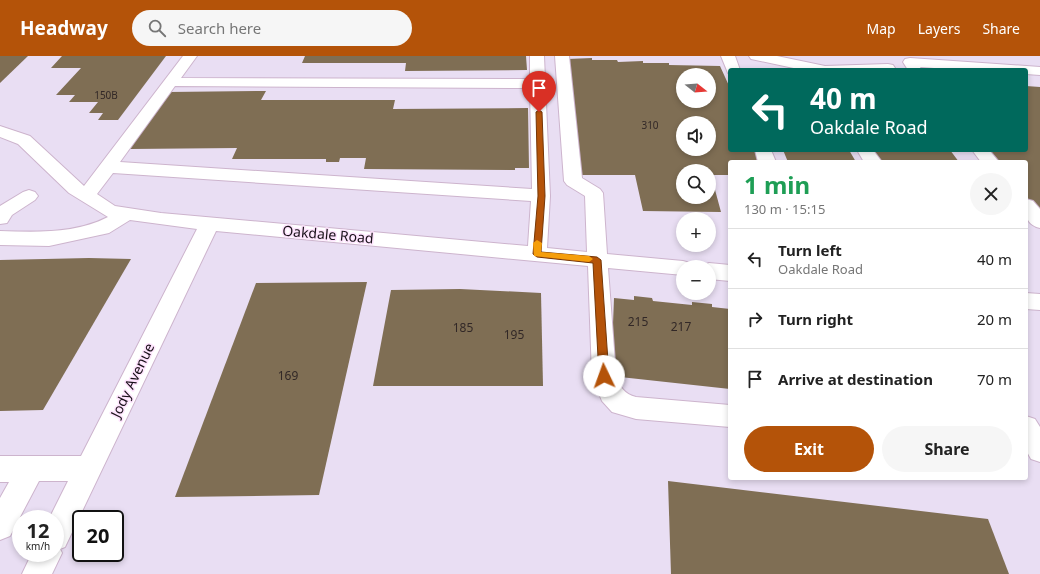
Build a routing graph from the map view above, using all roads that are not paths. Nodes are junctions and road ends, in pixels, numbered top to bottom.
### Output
1 (190, 56) edge
2 (537, 56) edge
3 (562, 56) edge
4 (728, 56) edge
5 (756, 56) edge
6 (732, 68) edge
7 (815, 68) edge
8 (914, 68) edge
9 (997, 68) edge
10 (1028, 70) edge
11 (1040, 71) edge
12 (171, 82) junction
13 (538, 84) junction
14 (0, 131) edge
15 (982, 152) edge
16 (988, 160) edge
17 (109, 167) junction
18 (30, 196) dead end
19 (86, 196) junction
20 (541, 196) junction
21 (1028, 207) edge
22 (127, 214) junction
23 (0, 218) edge
24 (1040, 222) edge
25 (210, 223) junction
26 (0, 238) edge
27 (537, 254) junction
28 (597, 260) junction
29 (676, 267) edge
30 (716, 272) edge
31 (728, 273) edge
32 (1028, 301) edge
33 (1040, 302) edge
34 (728, 416) edge
35 (89, 468) junction
36 (0, 469) edge
37 (31, 469) junction
38 (64, 519) edge
39 (0, 526) edge
40 (43, 562) edge
41 (37, 574) edge

1 - 12 street
2 - 13 street
3 - 28 street
4 - 6 street
5 - 7 street
8 - 9 street
10 - 11 street
12 - 13 street
12 - 17 street
13 - 20 street
14 - 19 street, Oakdale Road
15 - 16 street
17 - 19 street
17 - 20 street
18 - 23 street
19 - 22 street, Oakdale Road
20 - 27 street
21 - 24 street
22 - 25 street, Oakdale Road
22 - 26 street
25 - 27 street, Oakdale Road
25 - 35 street, Jody Avenue
27 - 28 street, Oakdale Road
28 - 29 street, Oakdale Road
28 - 34 street
30 - 31 street
32 - 33 street
35 - 37 street
35 - 38 street, Jody Avenue
36 - 37 street
37 - 39 street
40 - 41 street

